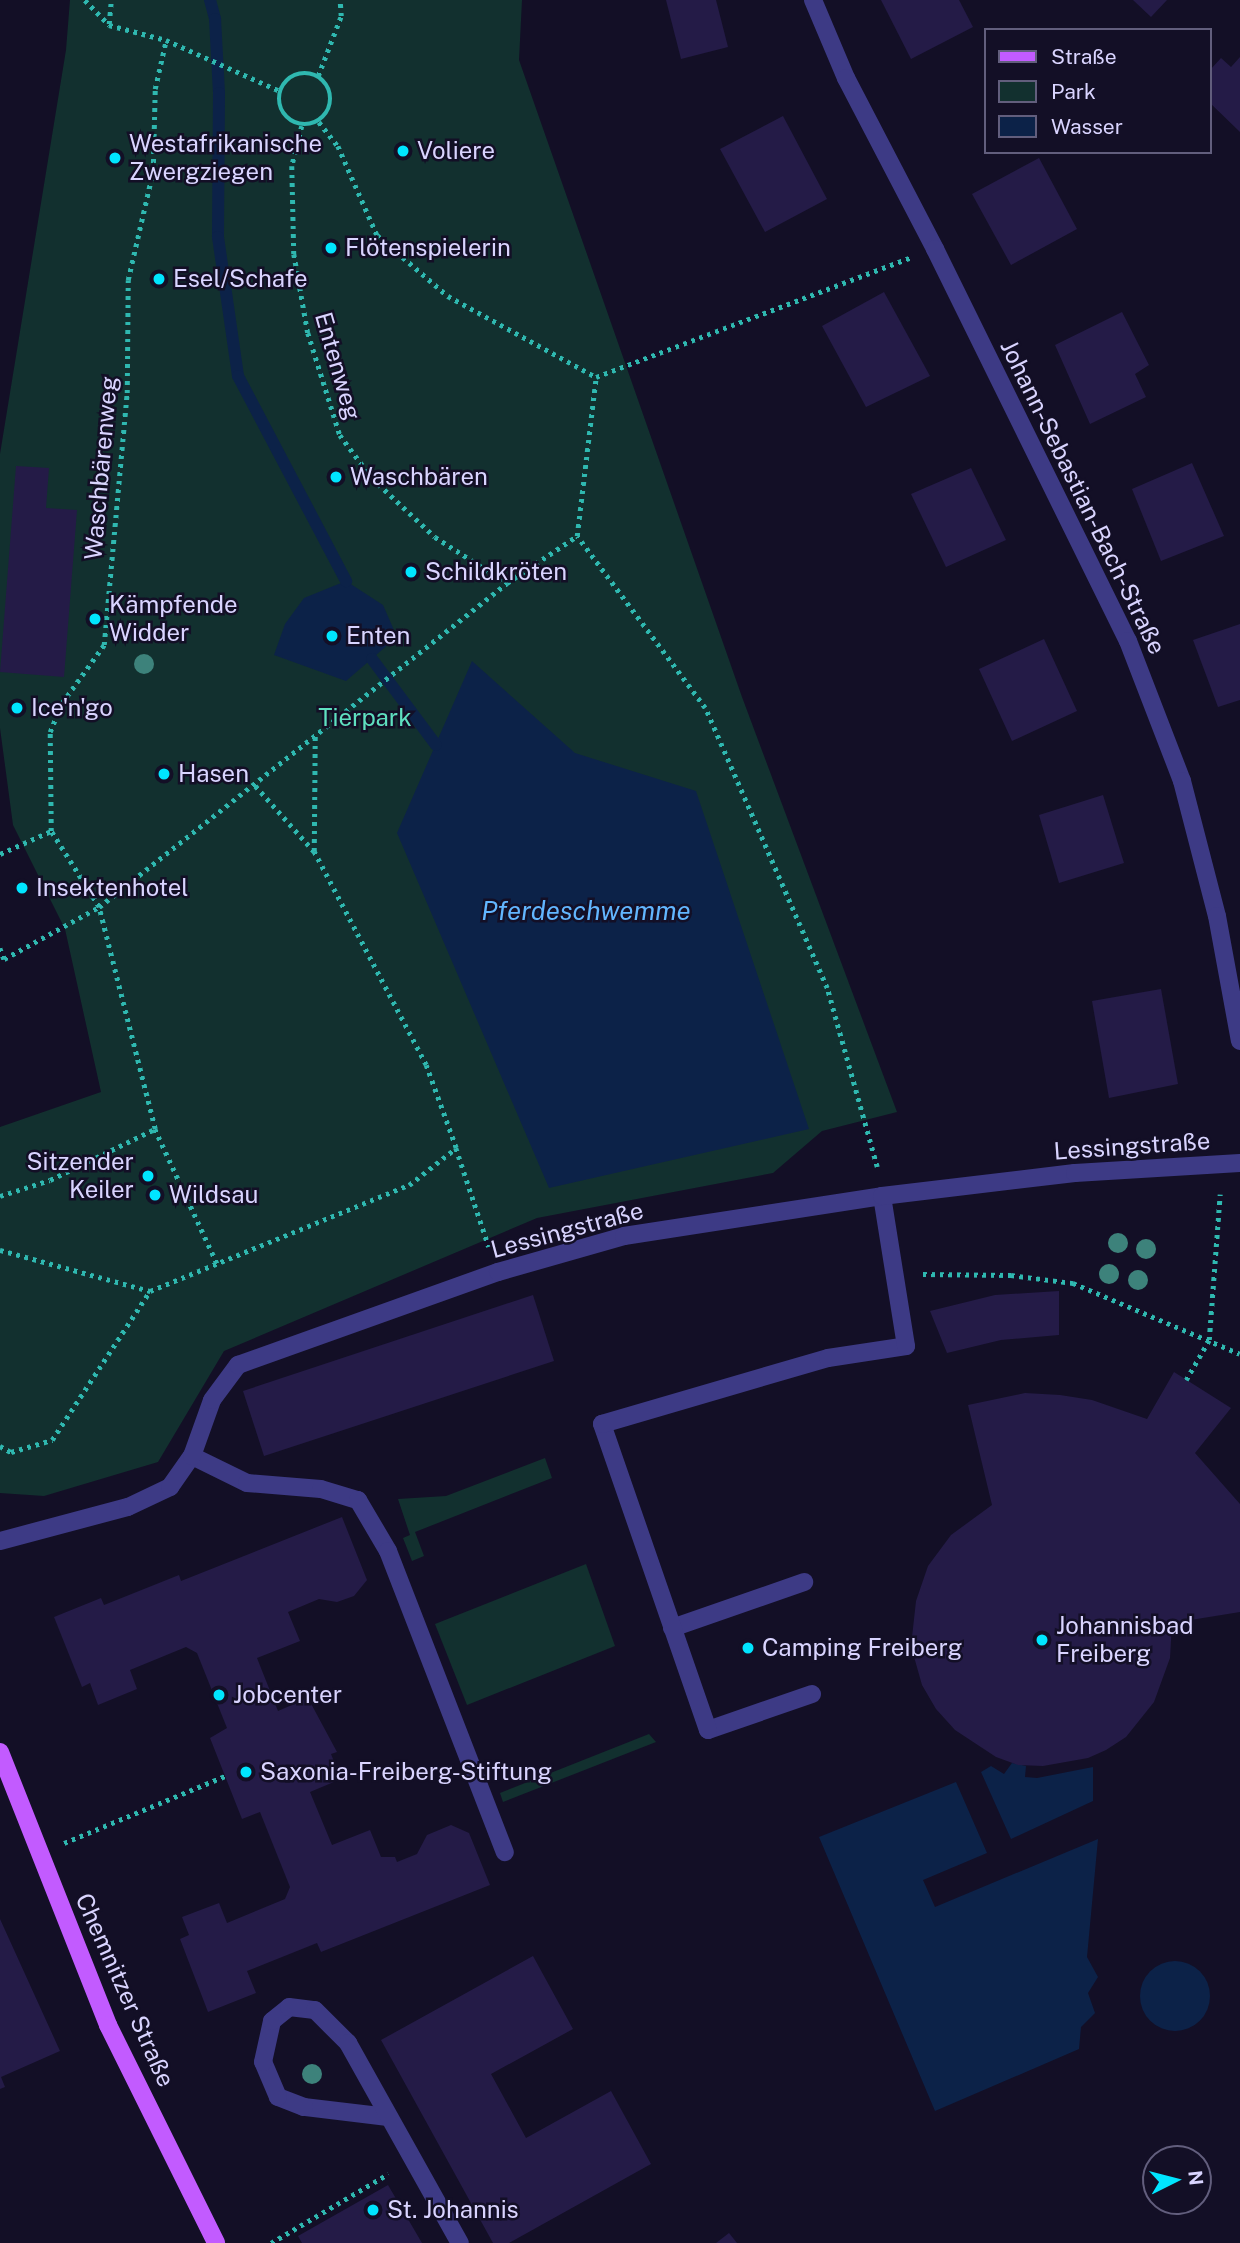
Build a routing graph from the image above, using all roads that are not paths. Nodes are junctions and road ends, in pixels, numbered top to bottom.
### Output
1 (813, 0) edge
2 (1240, 1041) edge
3 (1240, 1163) edge
4 (881, 1196) junction
5 (192, 1456) junction
6 (0, 1541) edge
7 (804, 1583) dead end
8 (672, 1628) junction
9 (812, 1694) dead end
10 (0, 1752) edge
11 (4, 1779) edge
12 (505, 1852) dead end
13 (388, 2117) junction
14 (216, 2243) edge
15 (460, 2243) edge

1 - 2 street, Johann-Sebastian-Bach-Straße
3 - 4 street, Lessingstraße
4 - 5 street, Lessingstraße
4 - 8 street
5 - 6 street, Lessingstraße
5 - 12 street
7 - 8 street
8 - 9 street
10 - 11 main road, Chemnitzer Straße
11 - 14 main road, Chemnitzer Straße
13 - 13 street
13 - 15 street

